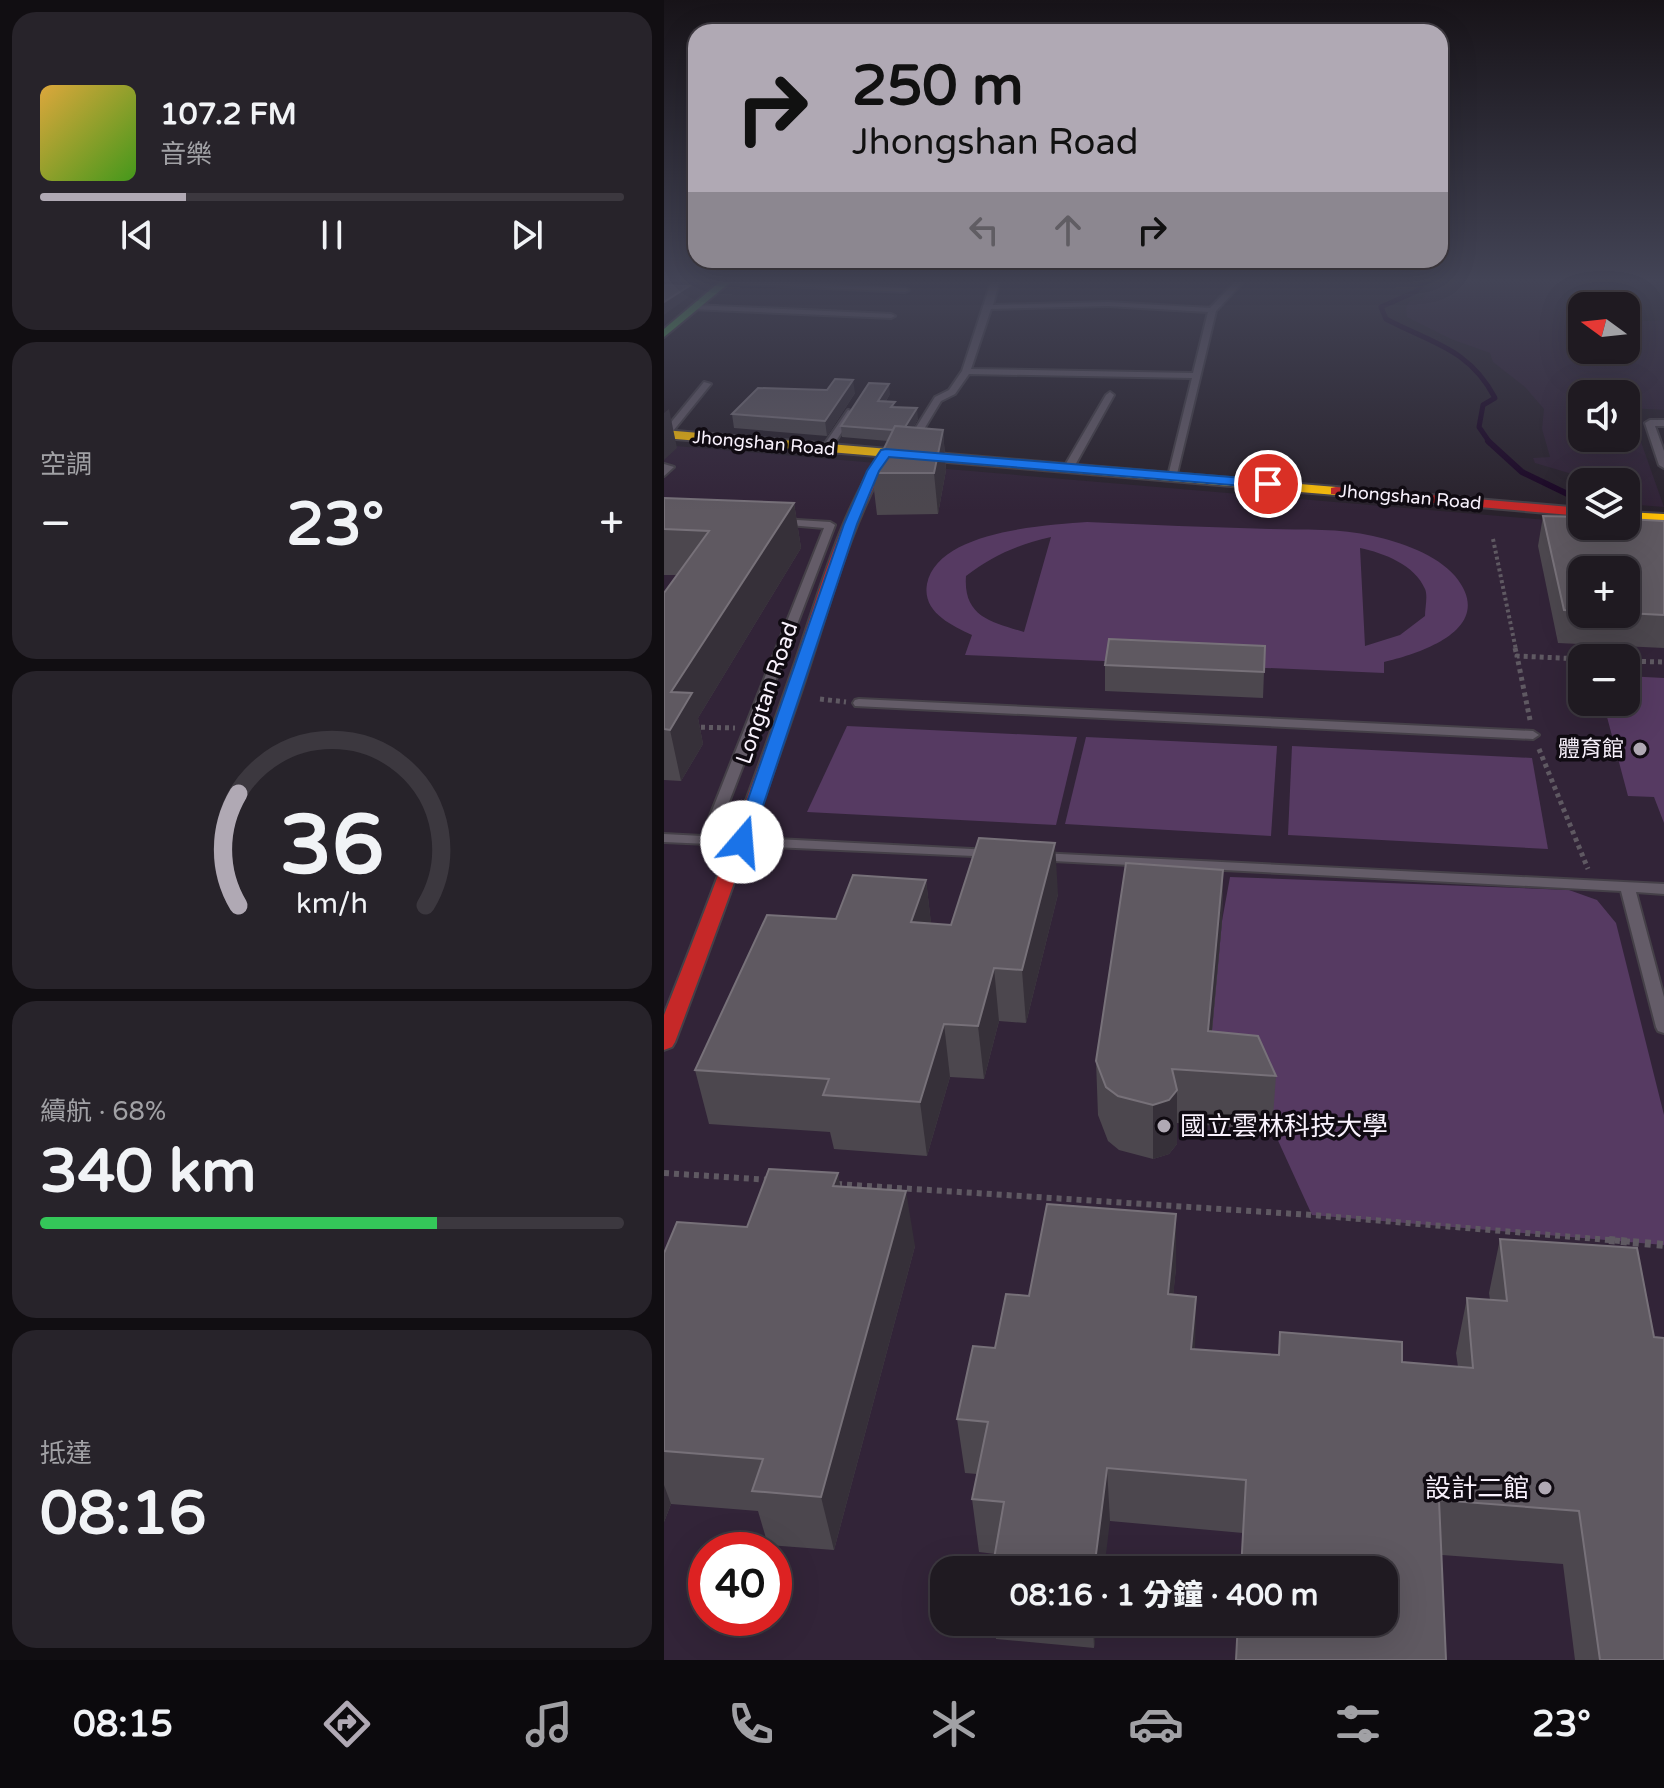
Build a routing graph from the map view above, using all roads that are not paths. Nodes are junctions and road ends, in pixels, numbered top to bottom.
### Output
1 (971, 356) edge
2 (1201, 356) edge
3 (966, 371) junction
4 (1197, 376) junction
5 (707, 384) dead end
6 (1110, 395) dead end
7 (857, 403) edge
8 (1664, 423) edge
9 (665, 434) edge
10 (827, 448) junction
11 (886, 453) junction
12 (905, 454) junction
13 (1664, 465) edge
14 (1069, 467) junction
15 (1173, 476) junction
16 (1568, 511) edge
17 (1640, 517) edge
18 (1664, 518) edge
19 (769, 522) edge
20 (859, 703) road end
21 (1533, 735) road end
22 (664, 838) edge
23 (742, 842) junction
24 (716, 845) junction
25 (1627, 886) junction
26 (1664, 889) edge
27 (1664, 1027) edge
28 (664, 1042) edge

1 - 3 lane
2 - 4 lane
3 - 4 lane
3 - 12 lane
4 - 15 lane
5 - 9 lane
6 - 14 lane
7 - 10 lane
8 - 13 lane
9 - 10 street, Jhongshan Road
10 - 11 street, Jhongshan Road
11 - 12 street, Jhongshan Road
11 - 23 street, Longtan Road
12 - 14 street, Jhongshan Road
14 - 15 street, Jhongshan Road
15 - 16 street, Jhongshan Road
17 - 18 street
19 - 24 lane
20 - 21 lane
22 - 24 lane
23 - 24 lane
23 - 25 lane
23 - 28 street, Longtan Road
25 - 26 lane
25 - 27 lane

